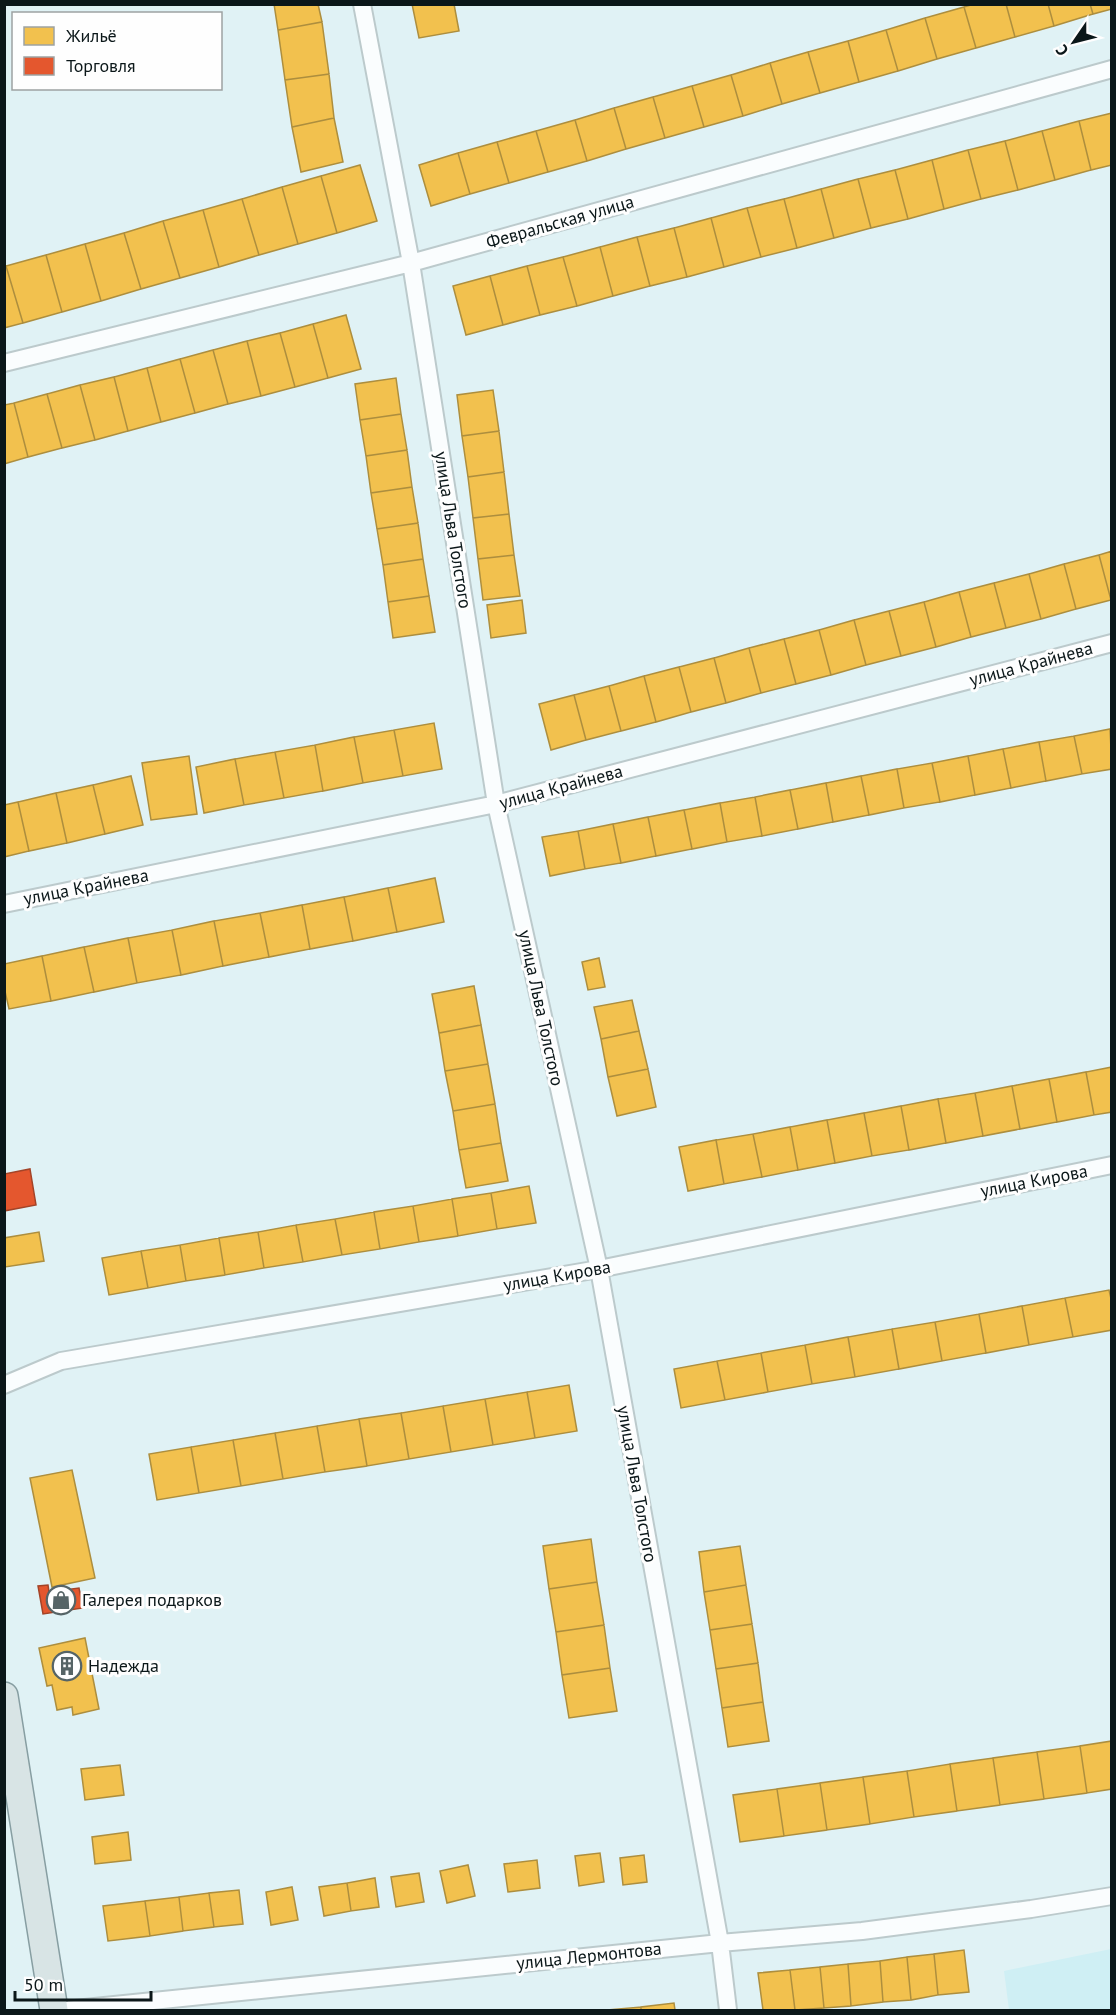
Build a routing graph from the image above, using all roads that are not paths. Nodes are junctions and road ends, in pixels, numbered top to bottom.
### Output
1 (362, 4) edge
2 (1112, 69) edge
3 (411, 263) junction
4 (4, 363) edge
5 (1112, 643) edge
6 (496, 804) junction
7 (4, 904) edge
8 (1112, 1165) edge
9 (599, 1269) junction
10 (4, 1385) edge
11 (4, 1696) edge
12 (1112, 1896) edge
13 (720, 1942) junction
14 (54, 2010) edge
15 (65, 2010) edge
16 (728, 2010) edge

1 - 3 street, улица Льва Толстого
2 - 3 street, Февральская улица
3 - 4 street, Февральская улица
3 - 6 street, улица Льва Толстого
5 - 6 street, улица Крайнева
6 - 7 street, улица Крайнева
6 - 9 street, улица Льва Толстого
8 - 9 street, улица Кирова
9 - 10 street, улица Кирова
9 - 13 street, улица Льва Толстого
11 - 14 main road
12 - 13 street, улица Лермонтова
13 - 15 street, улица Лермонтова
13 - 16 street, улица Льва Толстого

